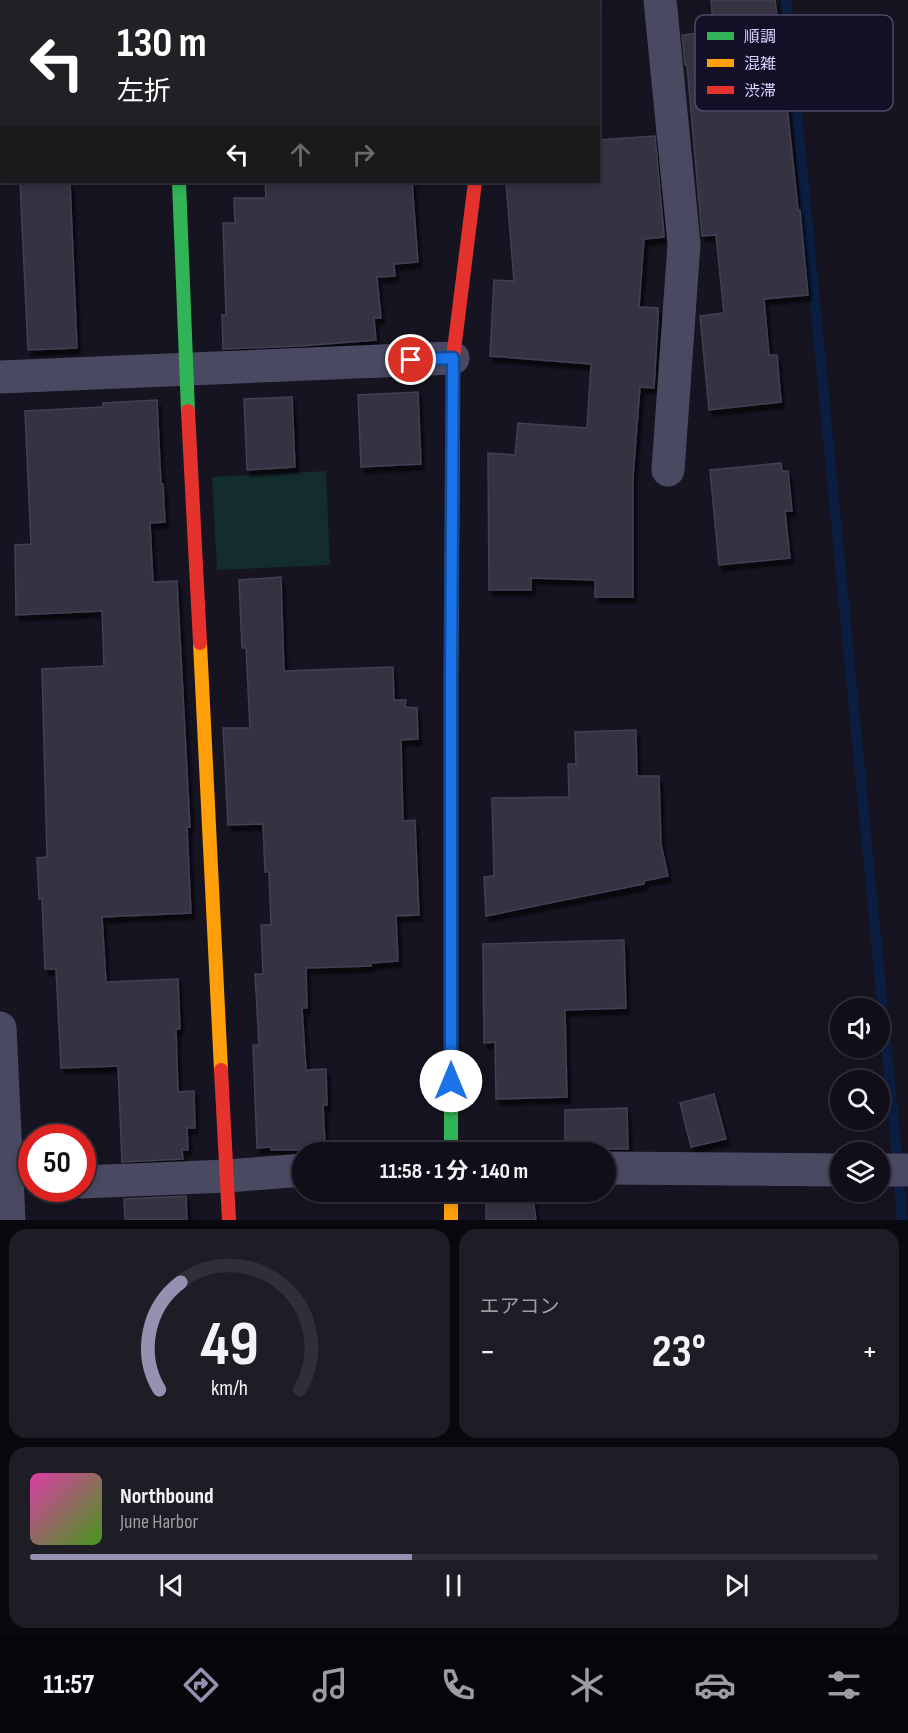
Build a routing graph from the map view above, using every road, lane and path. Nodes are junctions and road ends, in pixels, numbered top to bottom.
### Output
1 (660, 0) edge
2 (179, 183) edge
3 (475, 183) edge
4 (453, 358) junction
5 (186, 369) junction
6 (0, 377) edge
7 (668, 470) dead end
8 (0, 1028) edge
9 (451, 1142) edge
10 (616, 1168) edge
11 (830, 1170) edge
12 (890, 1170) edge
13 (908, 1170) edge
14 (292, 1171) edge
15 (227, 1176) junction
16 (96, 1181) edge
17 (13, 1185) edge
18 (451, 1202) edge
19 (9, 1220) edge
20 (229, 1220) edge
21 (451, 1220) edge

1 - 7 street
2 - 5 street
3 - 4 street
4 - 5 street
4 - 9 street
5 - 6 street
5 - 15 street
8 - 17 street
10 - 11 street
12 - 13 street
14 - 15 street
15 - 16 street
15 - 20 street
17 - 19 street
18 - 21 street

